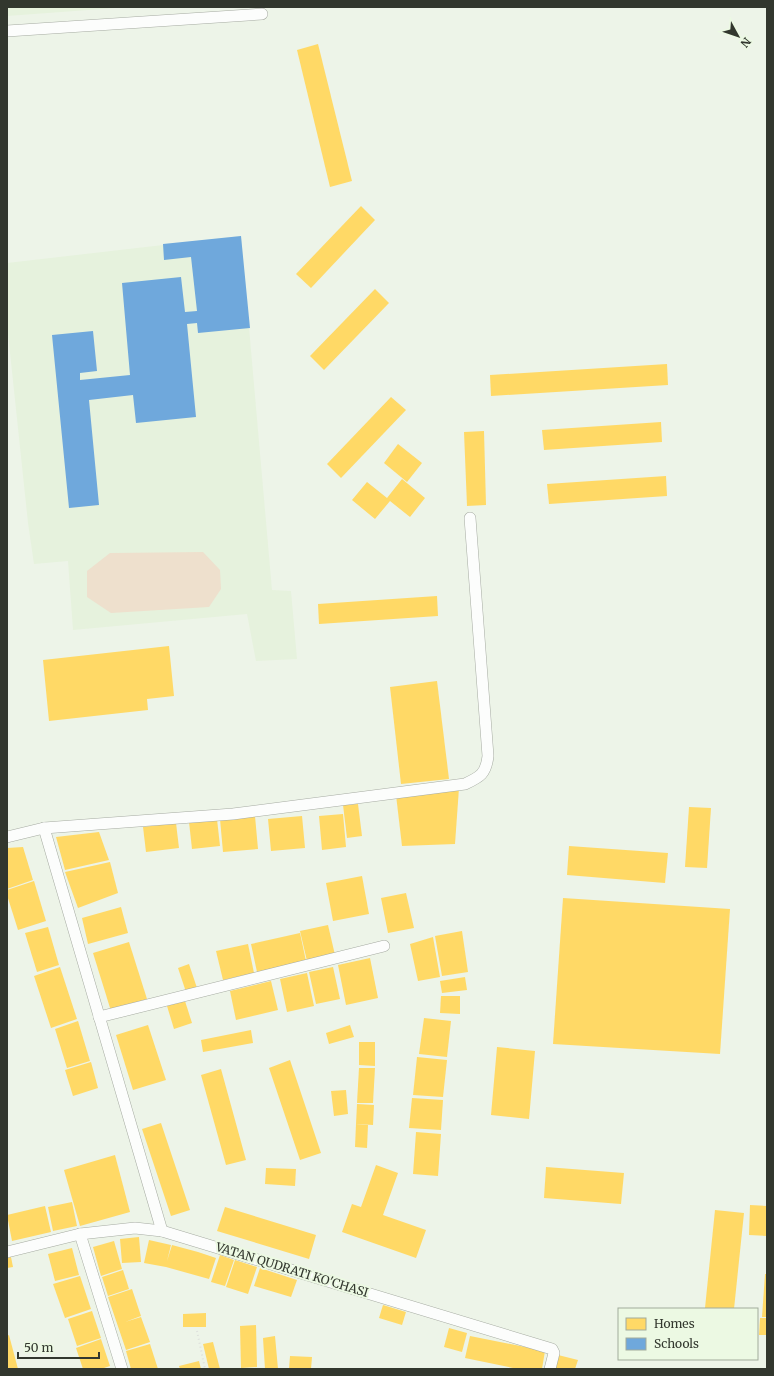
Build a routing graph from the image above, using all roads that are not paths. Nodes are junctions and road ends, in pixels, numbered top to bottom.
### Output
1 (262, 14) dead end
2 (7, 31) edge
3 (470, 518) dead end
4 (44, 828) junction
5 (7, 837) edge
6 (384, 946) dead end
7 (99, 1017) junction
8 (162, 1231) junction
9 (80, 1234) junction
10 (7, 1252) edge
11 (122, 1369) edge
12 (550, 1369) edge

1 - 2 street
3 - 4 street
4 - 5 street
4 - 7 street
6 - 7 street
7 - 8 street
8 - 9 street, VATAN QUDRATI KO'CHASI
8 - 12 street, VATAN QUDRATI KO'CHASI
9 - 10 street, VATAN QUDRATI KO'CHASI
9 - 11 street

